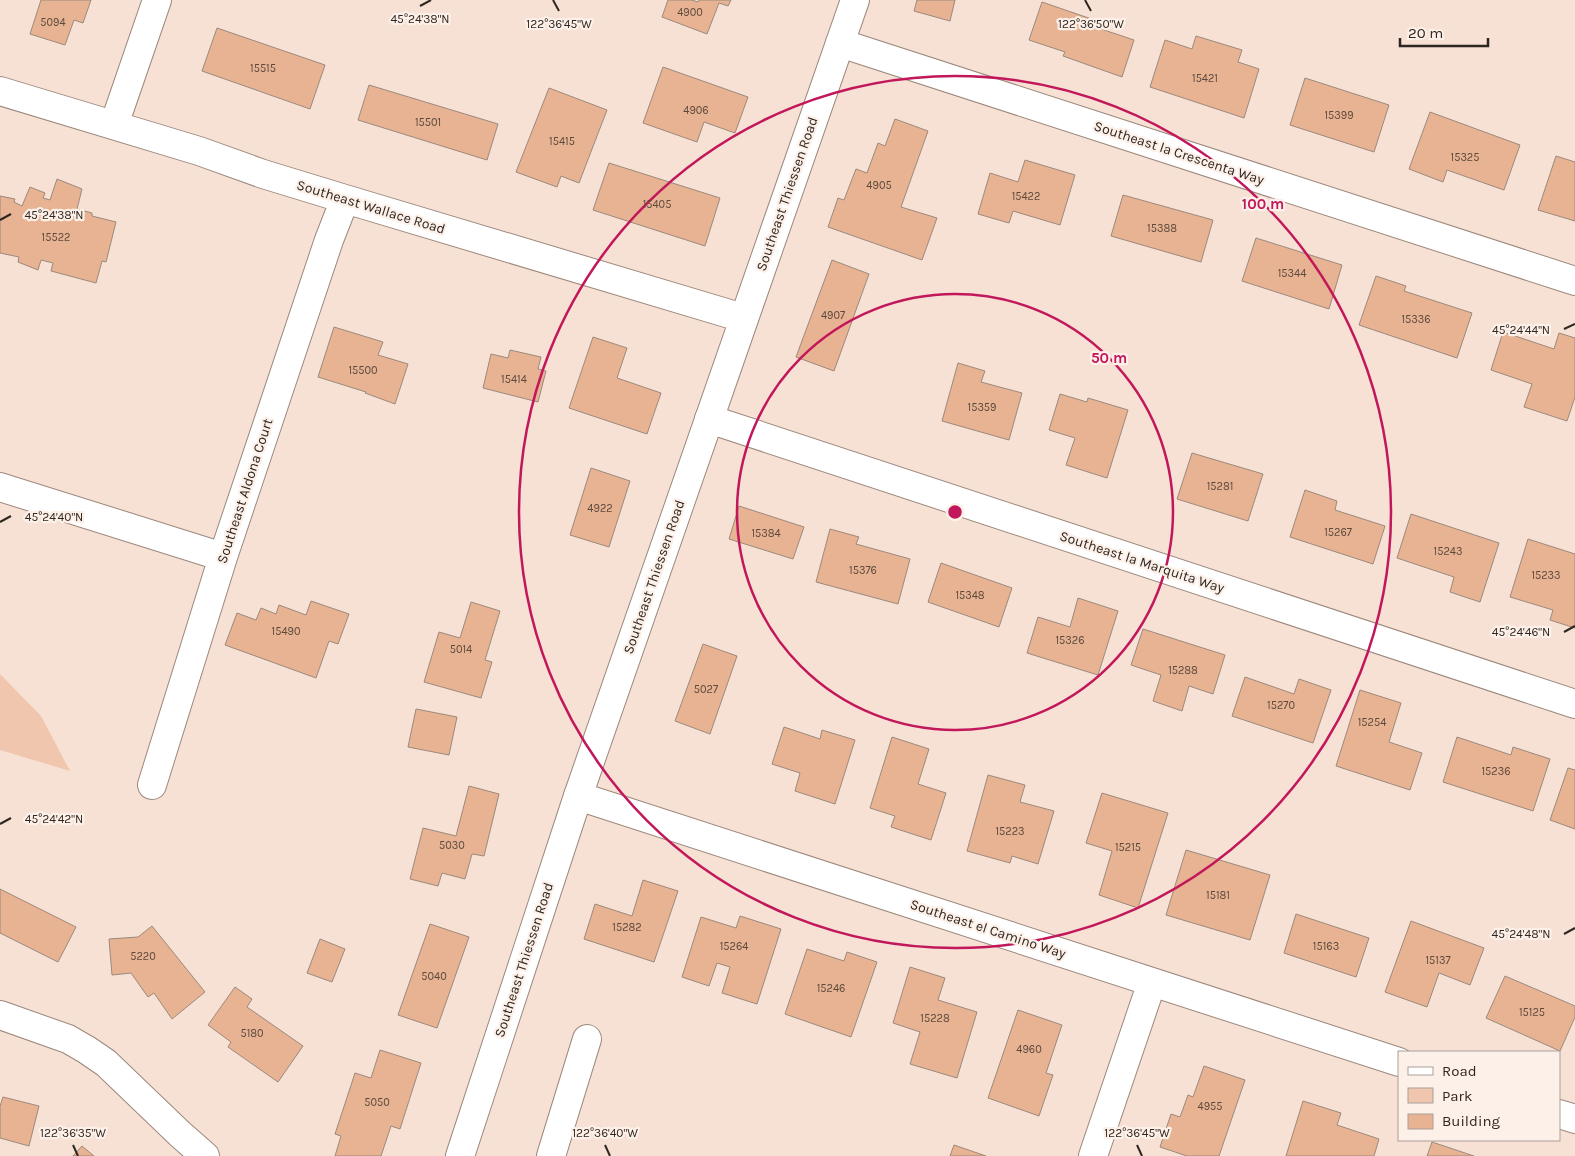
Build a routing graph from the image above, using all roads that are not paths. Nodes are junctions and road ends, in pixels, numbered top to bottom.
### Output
1 (157, 0) edge
2 (855, 0) edge
3 (840, 44) junction
4 (0, 91) edge
5 (114, 126) junction
6 (345, 199) junction
7 (1575, 281) edge
8 (744, 318) junction
9 (709, 420) junction
10 (0, 487) edge
11 (223, 557) junction
12 (1575, 704) edge
13 (152, 786) dead end
14 (578, 796) junction
15 (1152, 982) junction
16 (0, 1015) edge
17 (587, 1039) dead end
18 (1398, 1062) edge
19 (1560, 1114) edge
20 (1575, 1119) edge
21 (205, 1156) edge
22 (460, 1156) edge
23 (551, 1156) edge
24 (1093, 1156) edge

1 - 5 street
2 - 3 street, Southeast Thiessen Road
3 - 7 street, Southeast la Crescenta Way
3 - 8 street, Southeast Thiessen Road
4 - 5 street, Southeast Wallace Road
5 - 6 street, Southeast Wallace Road
6 - 8 street, Southeast Wallace Road
6 - 11 street, Southeast Aldona Court
8 - 9 street, Southeast Thiessen Road
9 - 12 street, Southeast la Marquita Way
9 - 14 street, Southeast Thiessen Road
10 - 11 street
11 - 13 street, Southeast Aldona Court
14 - 15 street, Southeast el Camino Way
14 - 22 street, Southeast Thiessen Road
15 - 18 street, Southeast el Camino Way
15 - 24 street
16 - 21 street
17 - 23 street
19 - 20 street

